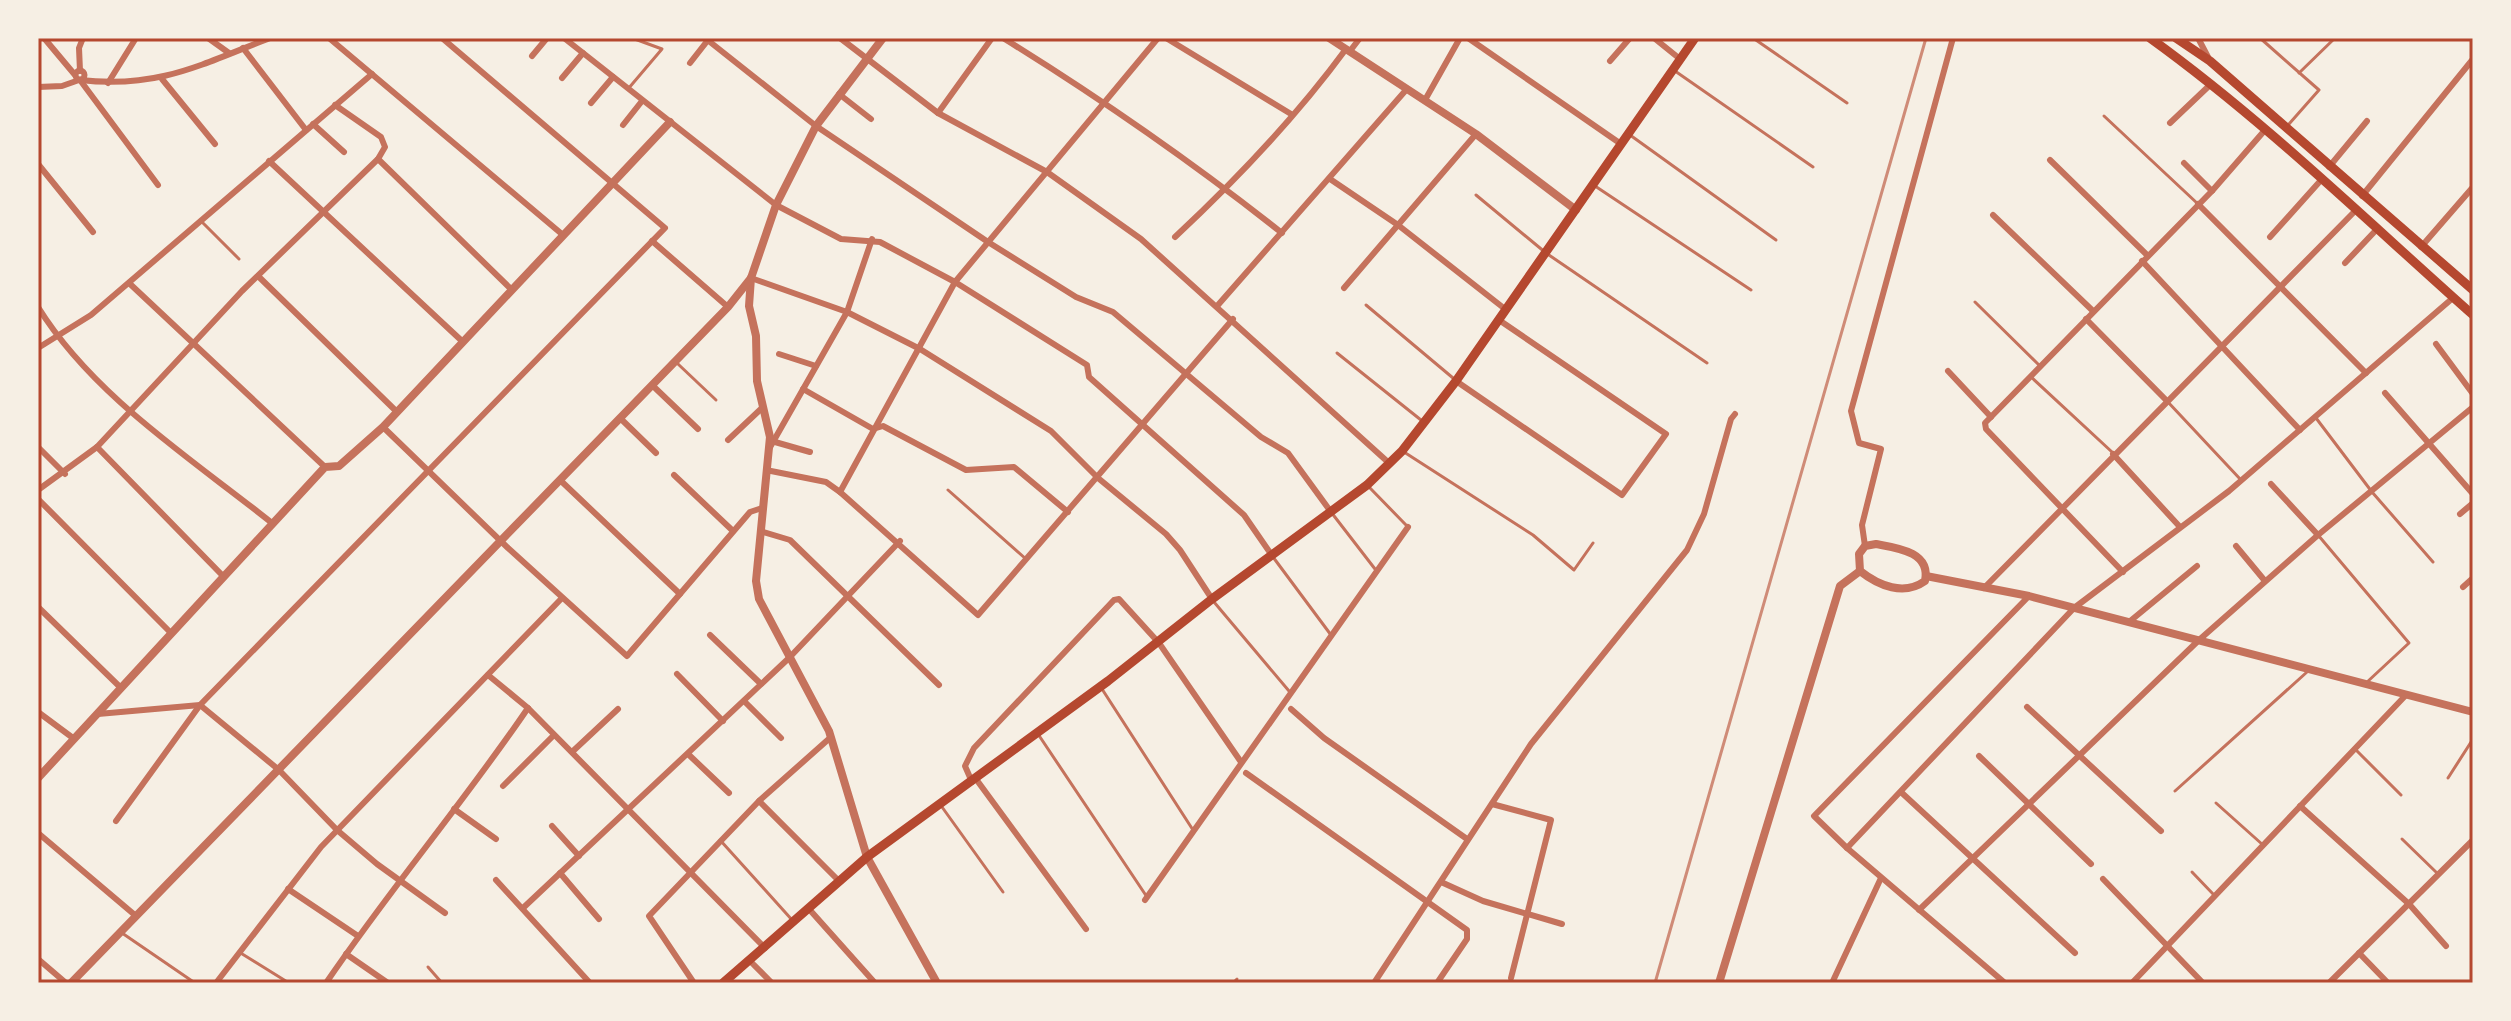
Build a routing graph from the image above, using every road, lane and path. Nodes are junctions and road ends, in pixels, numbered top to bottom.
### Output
1 (44, 38) edge
2 (83, 38) edge
3 (136, 38) edge
4 (208, 38) edge
5 (270, 38) edge
6 (329, 38) edge
7 (442, 38) edge
8 (547, 38) edge
9 (564, 38) edge
10 (632, 38) edge
11 (840, 38) edge
12 (883, 38) edge
13 (992, 38) edge
14 (1003, 38) edge
15 (1158, 38) edge
16 (1166, 38) edge
17 (1329, 38) edge
18 (1360, 38) edge
19 (1460, 38) edge
20 (1468, 38) edge
21 (1630, 38) edge
22 (1654, 38) edge
23 (1695, 38) edge
24 (1753, 38) edge
25 (1953, 38) edge
26 (2150, 38) edge
27 (2176, 38) edge
28 (2198, 38) edge
29 (2260, 38) edge
30 (2335, 38) edge
31 (706, 39) edge
32 (243, 48) junction
33 (1348, 50) junction
34 (229, 53) junction
35 (583, 53) junction
36 (532, 56) dead end
37 (1680, 59) junction
38 (2473, 59) edge
39 (866, 60) junction
40 (1610, 61) dead end
41 (2210, 61) junction
42 (690, 63) dead end
43 (1673, 70) junction
44 (2299, 73) junction
45 (372, 74) junction
46 (79, 77) junction
47 (613, 77) junction
48 (562, 78) dead end
49 (162, 79) junction
50 (108, 83) junction
51 (2211, 84) junction
52 (38, 87) edge
53 (628, 89) junction
54 (1406, 90) junction
55 (839, 94) junction
56 (1425, 100) junction
57 (642, 101) junction
58 (1105, 101) junction
59 (591, 103) dead end
60 (1847, 103) dead end
61 (335, 105) junction
62 (938, 113) junction
63 (1291, 114) junction
64 (2104, 116) dead end
65 (871, 119) dead end
66 (2367, 121) dead end
67 (670, 122) junction
68 (2170, 123) dead end
69 (313, 124) junction
70 (623, 125) dead end
71 (816, 126) junction
72 (2286, 127) junction
73 (306, 130) junction
74 (2265, 130) junction
75 (1476, 134) junction
76 (1630, 135) junction
77 (215, 144) dead end
78 (1621, 144) junction
79 (344, 152) dead end
80 (378, 159) junction
81 (2050, 160) dead end
82 (269, 161) junction
83 (2184, 163) dead end
84 (38, 164) edge
85 (1813, 167) dead end
86 (2329, 167) junction
87 (1047, 172) junction
88 (1330, 179) junction
89 (2322, 179) junction
90 (612, 182) junction
91 (158, 185) dead end
92 (1594, 185) junction
93 (2473, 187) edge
94 (1226, 189) junction
95 (2212, 191) junction
96 (1476, 195) dead end
97 (2362, 196) junction
98 (2198, 204) junction
99 (776, 205) junction
100 (2357, 209) junction
101 (1576, 210) junction
102 (326, 211) junction
103 (1993, 215) dead end
104 (202, 222) junction
105 (1398, 225) junction
106 (2378, 228) junction
107 (93, 232) dead end
108 (1282, 233) junction
109 (563, 235) junction
110 (1175, 237) dead end
111 (2270, 237) dead end
112 (872, 239) junction
113 (1776, 240) dead end
114 (652, 241) junction
115 (988, 242) junction
116 (2421, 247) junction
117 (1546, 253) junction
118 (2144, 258) junction
119 (239, 259) dead end
120 (2345, 263) dead end
121 (258, 276) junction
122 (751, 278) junction
123 (955, 282) junction
124 (129, 283) junction
125 (2281, 285) junction
126 (1344, 288) dead end
127 (2472, 289) edge
128 (512, 290) junction
129 (1751, 290) dead end
130 (2454, 297) junction
131 (1975, 302) dead end
132 (1218, 305) junction
133 (1366, 305) dead end
134 (38, 307) edge
135 (728, 307) junction
136 (1505, 309) junction
137 (2093, 311) junction
138 (847, 312) junction
139 (2473, 315) edge
140 (1233, 319) junction
141 (2086, 319) junction
142 (1499, 320) junction
143 (56, 337) junction
144 (463, 342) junction
145 (2436, 344) dead end
146 (194, 345) junction
147 (2222, 345) junction
148 (38, 348) edge
149 (920, 349) junction
150 (1337, 353) dead end
151 (779, 354) dead end
152 (676, 361) junction
153 (1707, 363) dead end
154 (816, 366) junction
155 (2040, 366) junction
156 (1948, 371) dead end
157 (1187, 373) junction
158 (2366, 373) junction
159 (2030, 376) junction
160 (1456, 381) junction
161 (652, 385) junction
162 (803, 389) junction
163 (2385, 393) dead end
164 (2473, 394) edge
165 (716, 400) dead end
166 (2167, 401) junction
167 (764, 406) junction
168 (2473, 407) edge
169 (130, 409) junction
170 (396, 411) junction
171 (1733, 416) dead end
172 (1991, 417) junction
173 (620, 418) junction
174 (2316, 418) junction
175 (1424, 423) junction
176 (1143, 425) junction
177 (383, 427) junction
178 (698, 429) dead end
179 (877, 429) junction
180 (2300, 430) junction
181 (728, 440) dead end
182 (772, 445) junction
183 (2428, 445) junction
184 (38, 447) edge
185 (97, 447) junction
186 (1402, 451) junction
187 (810, 452) dead end
188 (656, 453) dead end
189 (2113, 454) junction
190 (1389, 463) junction
191 (325, 467) junction
192 (766, 470) junction
193 (427, 471) junction
194 (65, 474) junction
195 (674, 475) dead end
196 (1098, 478) junction
197 (560, 480) junction
198 (2241, 481) junction
199 (2271, 484) dead end
200 (1367, 485) junction
201 (38, 490) edge
202 (948, 490) dead end
203 (840, 492) junction
204 (2372, 492) junction
205 (2473, 494) edge
206 (38, 499) edge
207 (2473, 503) edge
208 (2063, 505) junction
209 (762, 508) junction
210 (1068, 512) junction
211 (1331, 512) junction
212 (2460, 514) dead end
213 (272, 523) junction
214 (1408, 527) joint
215 (2180, 527) junction
216 (733, 531) junction
217 (760, 531) junction
218 (2318, 535) junction
219 (900, 541) junction
220 (501, 542) junction
221 (1593, 543) dead end
222 (1865, 546) junction
223 (2236, 546) dead end
224 (1271, 554) junction
225 (1026, 559) junction
226 (2433, 562) dead end
227 (2197, 566) dead end
228 (1860, 571) junction
229 (2123, 572) junction
230 (1378, 574) junction
231 (223, 576) junction
232 (1926, 576) junction
233 (2473, 578) edge
234 (2265, 581) junction
235 (2463, 587) dead end
236 (1984, 588) junction
237 (680, 594) junction
238 (2029, 596) junction
239 (562, 598) junction
240 (850, 598) junction
241 (1212, 599) junction
242 (38, 607) edge
243 (2074, 608) junction
244 (2129, 622) junction
245 (170, 632) junction
246 (710, 635) dead end
247 (1333, 638) junction
248 (2199, 640) junction
249 (1159, 643) junction
250 (789, 658) junction
251 (2310, 669) junction
252 (677, 674) dead end
253 (488, 675) junction
254 (761, 684) junction
255 (2365, 684) junction
256 (939, 685) dead end
257 (119, 686) junction
258 (1101, 687) junction
259 (1291, 693) junction
260 (2406, 695) junction
261 (744, 701) junction
262 (200, 705) junction
263 (2027, 707) dead end
264 (528, 708) junction
265 (618, 709) dead end
266 (1291, 709) dead end
267 (38, 712) edge
268 (2473, 712) edge
269 (94, 715) junction
270 (723, 721) junction
271 (1038, 734) junction
272 (554, 735) junction
273 (831, 737) junction
274 (73, 738) junction
275 (781, 738) dead end
276 (2473, 739) edge
277 (2355, 749) junction
278 (572, 752) junction
279 (688, 754) junction
280 (1979, 756) dead end
281 (2080, 758) junction
282 (1241, 762) junction
283 (279, 770) junction
284 (1246, 773) dead end
285 (38, 778) edge
286 (2448, 778) dead end
287 (974, 780) junction
288 (503, 786) dead end
289 (2175, 791) dead end
290 (729, 793) dead end
291 (1902, 793) junction
292 (2401, 795) dead end
293 (759, 801) junction
294 (2216, 803) dead end
295 (1492, 804) junction
296 (2031, 804) junction
297 (941, 805) junction
298 (2300, 806) junction
299 (454, 809) junction
300 (628, 811) junction
301 (116, 821) dead end
302 (552, 826) dead end
303 (337, 830) junction
304 (1193, 830) junction
305 (2161, 831) dead end
306 (38, 833) edge
307 (496, 839) dead end
308 (1467, 839) junction
309 (2402, 839) dead end
310 (720, 840) junction
311 (2473, 840) edge
312 (2263, 845) junction
313 (1847, 848) junction
314 (579, 856) junction
315 (867, 857) junction
316 (1971, 858) junction
317 (2091, 864) dead end
318 (2192, 872) dead end
319 (560, 873) junction
320 (690, 874) junction
321 (2439, 874) junction
322 (1881, 878) junction
323 (399, 879) junction
324 (2103, 879) dead end
325 (496, 880) dead end
326 (839, 881) junction
327 (1441, 882) junction
328 (288, 889) junction
329 (1003, 892) dead end
330 (2214, 896) junction
331 (1146, 899) joint
332 (1427, 903) junction
333 (2409, 904) junction
334 (523, 908) junction
335 (809, 909) junction
336 (1919, 910) junction
337 (445, 913) dead end
338 (1527, 913) junction
339 (136, 916) junction
340 (599, 919) dead end
341 (794, 922) junction
342 (1562, 924) dead end
343 (1086, 929) dead end
344 (120, 932) junction
345 (358, 936) junction
346 (2167, 946) junction
347 (2446, 946) dead end
348 (765, 948) junction
349 (239, 952) junction
350 (2075, 953) dead end
351 (2359, 953) junction
352 (346, 954) junction
353 (38, 959) edge
354 (750, 961) junction
355 (428, 967) dead end
356 (1511, 978) dead end
357 (1237, 979) dead end
358 (68, 983) edge
359 (195, 983) edge
360 (216, 983) edge
361 (289, 983) edge
362 (326, 983) edge
363 (388, 983) edge
364 (442, 983) edge
365 (590, 983) edge
366 (694, 983) edge
367 (723, 983) edge
368 (772, 983) edge
369 (875, 983) edge
370 (937, 983) edge
371 (1233, 983) edge
372 (1374, 983) edge
373 (1437, 983) edge
374 (1719, 983) edge
375 (1832, 983) edge
376 (2005, 983) edge
377 (2132, 983) edge
378 (2203, 983) edge
379 (2329, 983) edge
380 (2388, 983) edge

1 - 46 street
2 - 46 street
3 - 50 street
4 - 34 street
5 - 32 street
6 - 45 street
7 - 90 street
8 - 36 street
9 - 35 street
10 - 53 lane
11 - 39 street
12 - 39 street
13 - 62 street
14 - 58 street
15 - 58 street
16 - 63 street
17 - 33 street
18 - 33 street
19 - 56 street
20 - 78 street
21 - 40 street
22 - 37 street
23 - 37 main road
24 - 60 lane
25 - 222 street
26 - 51 main road
27 - 41 main road
28 - 41 street
29 - 44 lane
30 - 44 lane
31 - 42 street
31 - 71 street
32 - 34 street
32 - 73 street
33 - 54 street
33 - 63 street
34 - 49 street
35 - 47 street
35 - 48 street
37 - 43 main road
38 - 97 street
39 - 55 street
39 - 62 street
41 - 72 main road
43 - 76 main road
43 - 85 lane
44 - 72 lane
45 - 61 street
45 - 109 street
46 - 50 street
46 - 52 street
46 - 91 street
47 - 53 street
47 - 59 street
49 - 50 street
49 - 77 street
51 - 68 street
51 - 74 main road
53 - 57 street
54 - 56 street
54 - 88 street
55 - 65 street
55 - 71 street
56 - 75 street
57 - 67 street
57 - 70 street
58 - 87 street
58 - 94 street
61 - 69 street
61 - 80 street
62 - 87 street
63 - 94 street
64 - 98 lane
66 - 86 street
67 - 90 street
67 - 99 street
69 - 73 street
69 - 79 street
71 - 99 street
71 - 115 street
72 - 86 main road
73 - 82 street
74 - 89 main road
74 - 95 street
75 - 101 street
75 - 105 street
76 - 78 main road
76 - 113 lane
78 - 92 main road
80 - 102 street
80 - 128 street
81 - 118 street
82 - 102 street
82 - 104 street
83 - 95 street
84 - 107 street
86 - 97 main road
87 - 115 street
87 - 132 street
88 - 105 street
88 - 108 street
89 - 100 main road
89 - 111 street
90 - 109 street
90 - 114 street
92 - 101 main road
92 - 129 lane
93 - 116 street
94 - 108 street
94 - 110 street
95 - 98 street
96 - 117 lane
97 - 116 main road
98 - 118 street
98 - 125 street
99 - 112 street
99 - 122 street
100 - 106 main road
100 - 125 street
101 - 117 main road
102 - 121 street
102 - 144 street
103 - 137 street
104 - 119 lane
104 - 124 street
105 - 126 street
105 - 136 street
106 - 120 street
106 - 130 main road
108 - 132 street
109 - 128 street
112 - 123 street
112 - 138 street
114 - 135 street
114 - 193 street
115 - 123 street
115 - 157 street
116 - 127 main road
117 - 136 main road
117 - 153 lane
118 - 137 street
118 - 147 street
121 - 146 street
121 - 170 street
122 - 135 street
122 - 138 street
122 - 167 street
123 - 149 street
123 - 176 street
124 - 143 street
124 - 146 street
125 - 147 street
125 - 158 street
128 - 144 street
130 - 139 main road
130 - 158 street
131 - 155 lane
132 - 140 street
133 - 160 lane
134 - 143 street
135 - 152 street
136 - 142 main road
137 - 141 street
138 - 149 street
138 - 154 street
140 - 157 street
140 - 190 street
141 - 155 street
141 - 166 street
142 - 160 main road
142 - 160 street
143 - 148 street
143 - 169 street
144 - 170 street
145 - 164 street
146 - 169 street
146 - 191 street
147 - 166 street
147 - 180 street
149 - 179 street
149 - 196 street
150 - 175 lane
151 - 154 street
152 - 161 street
152 - 165 lane
154 - 162 street
155 - 159 street
156 - 172 street
157 - 176 street
157 - 211 street
158 - 174 street
159 - 172 street
159 - 189 lane
160 - 175 main road
161 - 173 street
161 - 178 street
162 - 179 street
162 - 182 street
163 - 183 street
166 - 189 street
166 - 198 lane
167 - 181 street
167 - 182 street
168 - 183 street
169 - 185 street
169 - 213 street
170 - 177 street
171 - 295 street
172 - 208 street
173 - 188 street
173 - 197 street
174 - 180 street
174 - 204 lane
175 - 186 main road
176 - 196 street
176 - 224 street
177 - 191 street
177 - 193 street
179 - 203 street
179 - 210 street
180 - 198 street
182 - 187 street
182 - 192 street
183 - 204 street
183 - 205 street
184 - 194 street
185 - 194 street
185 - 231 street
186 - 190 main road
186 - 221 lane
189 - 208 street
189 - 215 street
190 - 200 main road
191 - 213 street
192 - 203 street
192 - 209 street
193 - 220 street
193 - 262 street
194 - 201 street
195 - 216 street
196 - 210 street
196 - 241 street
197 - 220 street
197 - 237 street
198 - 215 street
199 - 218 street
200 - 211 main road
200 - 214 lane
202 - 225 lane
203 - 219 street
204 - 218 street
204 - 226 lane
206 - 245 street
207 - 212 street
208 - 229 street
208 - 236 street
209 - 216 street
209 - 217 street
210 - 225 street
211 - 224 main road
211 - 230 lane
213 - 231 street
214 - 230 street
215 - 229 street
216 - 237 street
217 - 240 street
217 - 250 street
218 - 234 street
218 - 255 lane
219 - 225 street
219 - 240 street
220 - 239 street
220 - 283 street
222 - 228 street
222 - 232 street
223 - 234 street
224 - 241 main road
224 - 247 lane
227 - 244 street
228 - 232 street
228 - 374 street
229 - 243 street
230 - 247 street
231 - 245 street
232 - 236 street
233 - 235 street
234 - 248 street
236 - 238 street
237 - 239 street
238 - 243 street
238 - 313 street
239 - 253 street
240 - 250 street
240 - 256 street
241 - 249 main road
241 - 259 lane
242 - 257 street
243 - 244 street
243 - 291 street
244 - 248 street
245 - 257 street
246 - 254 street
247 - 259 street
248 - 251 street
248 - 281 street
249 - 258 main road
249 - 282 street
249 - 287 street
250 - 254 street
250 - 273 street
251 - 255 street
251 - 289 lane
252 - 270 street
253 - 264 street
253 - 303 street
254 - 261 street
255 - 260 street
257 - 269 street
258 - 271 main road
258 - 304 lane
259 - 282 street
260 - 268 street
260 - 277 street
261 - 270 street
261 - 275 street
262 - 269 street
262 - 283 street
262 - 301 street
263 - 281 street
264 - 272 street
264 - 299 street
265 - 278 street
266 - 308 street
267 - 274 street
269 - 274 street
270 - 279 street
271 - 287 main road
271 - 331 lane
272 - 278 street
272 - 288 street
273 - 293 street
273 - 315 street
274 - 285 street
276 - 286 lane
277 - 292 lane
277 - 298 street
278 - 300 street
279 - 290 street
279 - 300 street
280 - 296 street
281 - 296 street
281 - 305 street
282 - 304 street
283 - 303 street
283 - 339 street
284 - 332 street
287 - 297 main road
287 - 343 street
291 - 313 street
291 - 316 street
293 - 310 street
293 - 326 street
294 - 312 lane
295 - 308 street
295 - 338 street
296 - 316 street
296 - 317 street
297 - 315 main road
297 - 329 lane
298 - 312 street
298 - 333 street
299 - 307 street
299 - 323 street
300 - 314 street
300 - 320 street
302 - 314 street
303 - 323 street
303 - 328 street
304 - 331 street
306 - 339 street
308 - 327 street
309 - 321 lane
310 - 320 street
310 - 341 lane
311 - 321 street
312 - 330 street
313 - 322 street
314 - 319 street
315 - 326 main road
315 - 370 street
316 - 336 street
316 - 350 street
318 - 330 lane
319 - 334 street
319 - 340 street
320 - 348 street
320 - 366 street
321 - 333 street
322 - 336 street
322 - 375 street
323 - 337 street
323 - 345 street
324 - 346 street
325 - 334 street
326 - 335 main road
327 - 332 street
327 - 338 street
328 - 345 street
328 - 349 street
330 - 346 street
332 - 372 street
332 - 373 street
333 - 347 street
333 - 351 street
334 - 365 street
335 - 341 main road
335 - 369 street
336 - 376 street
338 - 342 street
338 - 356 street
339 - 344 street
341 - 348 main road
344 - 358 street
344 - 359 lane
345 - 352 street
346 - 377 street
346 - 378 street
348 - 354 main road
349 - 360 street
349 - 361 lane
351 - 379 street
351 - 380 street
352 - 362 street
352 - 363 street
353 - 358 street
354 - 367 main road
354 - 368 street
355 - 364 lane
357 - 371 lane

